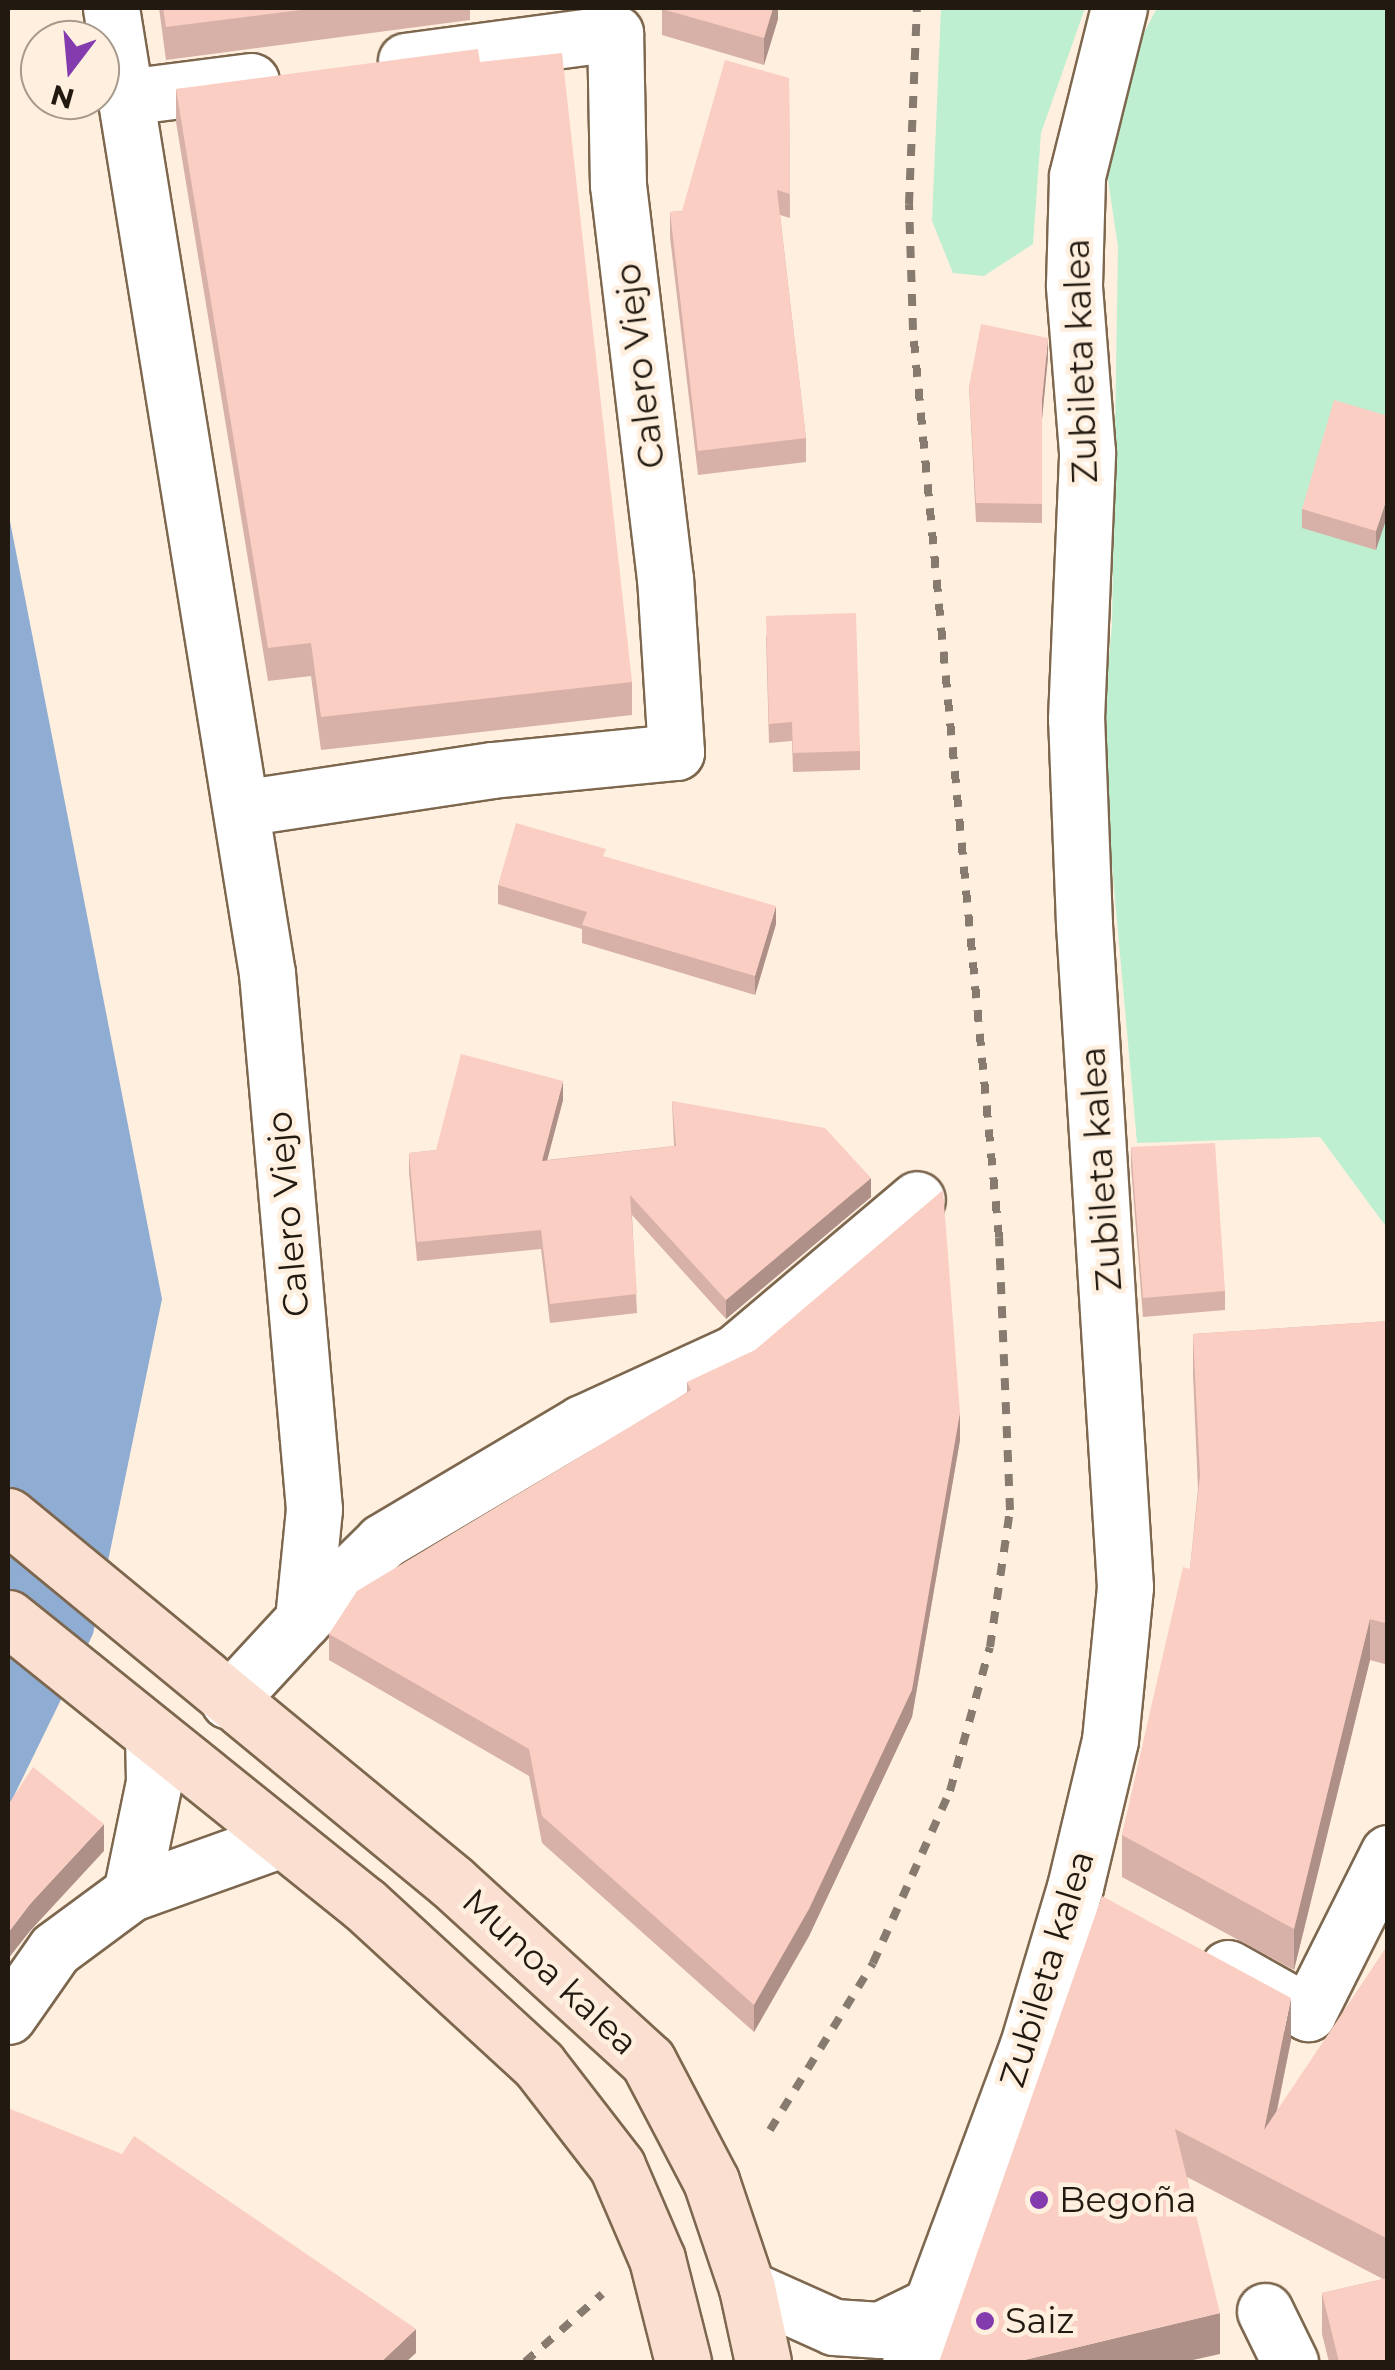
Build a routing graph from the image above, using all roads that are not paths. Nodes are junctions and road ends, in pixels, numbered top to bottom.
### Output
1 (111, 8) edge
2 (1119, 8) edge
3 (362, 66) edge
4 (302, 74) edge
5 (126, 97) junction
6 (240, 808) junction
7 (917, 1199) dead end
8 (8, 1516) edge
9 (8, 1618) edge
10 (303, 1620) junction
11 (214, 1689) junction
12 (153, 1735) junction
13 (282, 1839) junction
14 (1388, 1853) edge
15 (131, 1893) junction
16 (1183, 1944) edge
17 (8, 2016) edge
18 (747, 2288) junction
19 (927, 2307) junction
20 (1265, 2311) dead end
21 (843, 2345) edge
22 (683, 2362) edge
23 (762, 2362) edge
24 (910, 2362) edge
25 (1290, 2362) edge

1 - 5 street, Calero Viejo
2 - 19 street, Zubileta kalea
3 - 6 street, Calero Viejo
4 - 5 street
5 - 6 street, Calero Viejo
6 - 10 street, Calero Viejo
7 - 10 street
8 - 11 main road, Munoa kalea
9 - 12 main road
10 - 11 street
11 - 18 main road, Munoa kalea
12 - 13 main road
12 - 15 street
13 - 15 street
13 - 22 main road
14 - 16 street
15 - 17 street
18 - 21 street
18 - 23 main road, Munoa kalea
19 - 21 street
19 - 24 street, Zubileta kalea
20 - 25 street

